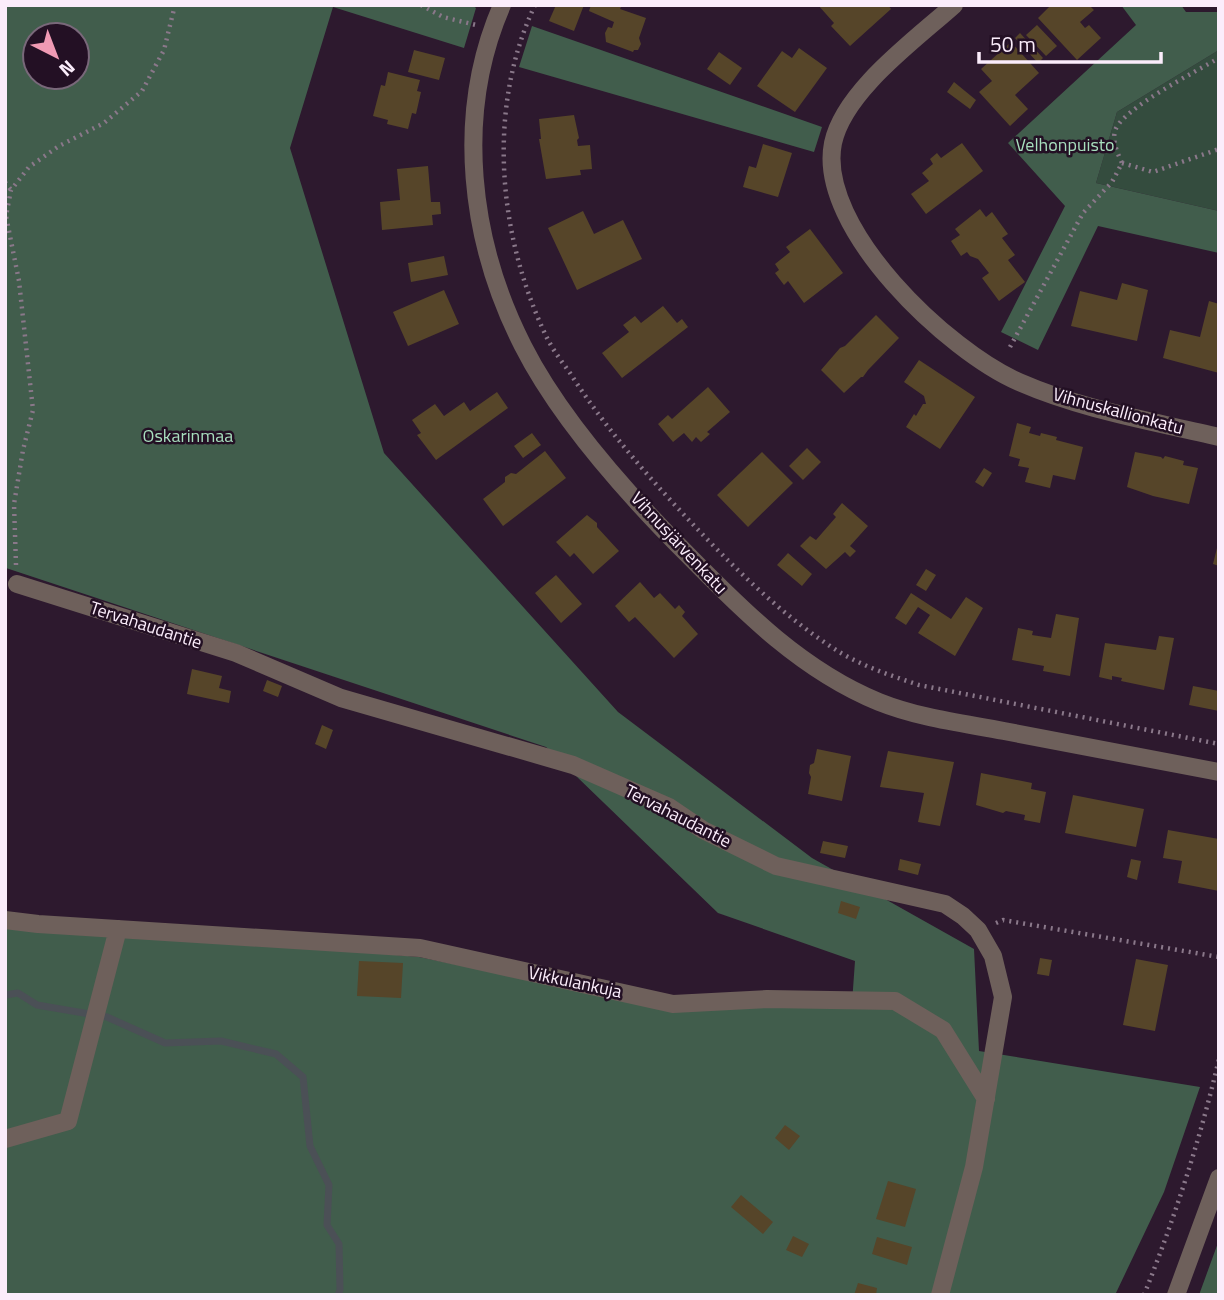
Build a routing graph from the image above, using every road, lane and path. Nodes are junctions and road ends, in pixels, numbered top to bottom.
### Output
1 (175, 5) edge
2 (421, 5) edge
3 (502, 5) edge
4 (535, 5) edge
5 (954, 5) edge
6 (494, 30) junction
7 (1219, 58) edge
8 (1219, 149) edge
9 (1122, 163) junction
10 (5, 182) edge
11 (11, 190) junction
12 (1010, 347) dead end
13 (1219, 437) edge
14 (17, 584) joint
15 (1219, 744) edge
16 (1219, 772) edge
17 (5, 920) edge
18 (118, 929) junction
19 (978, 930) junction
20 (1219, 957) edge
21 (1219, 1059) edge
22 (986, 1099) junction
23 (5, 1139) edge
24 (1219, 1178) edge
25 (940, 1295) edge
26 (1144, 1295) edge
27 (1176, 1295) edge

1 - 11 path
2 - 6 path
3 - 6 street, Vihnusjärvenkatu
4 - 15 path
5 - 13 street, Vihnuskallionkatu
6 - 16 street, Vihnusjärvenkatu
7 - 9 path
8 - 9 path
9 - 12 path
10 - 11 path
11 - 14 path
14 - 19 street, Tervahaudantie
17 - 18 street, Vikkulankuja
18 - 22 street, Vikkulankuja
18 - 23 street
19 - 20 path
19 - 22 street, Tervahaudantie
21 - 26 path
22 - 25 street, Tervahaudantie
24 - 27 street

